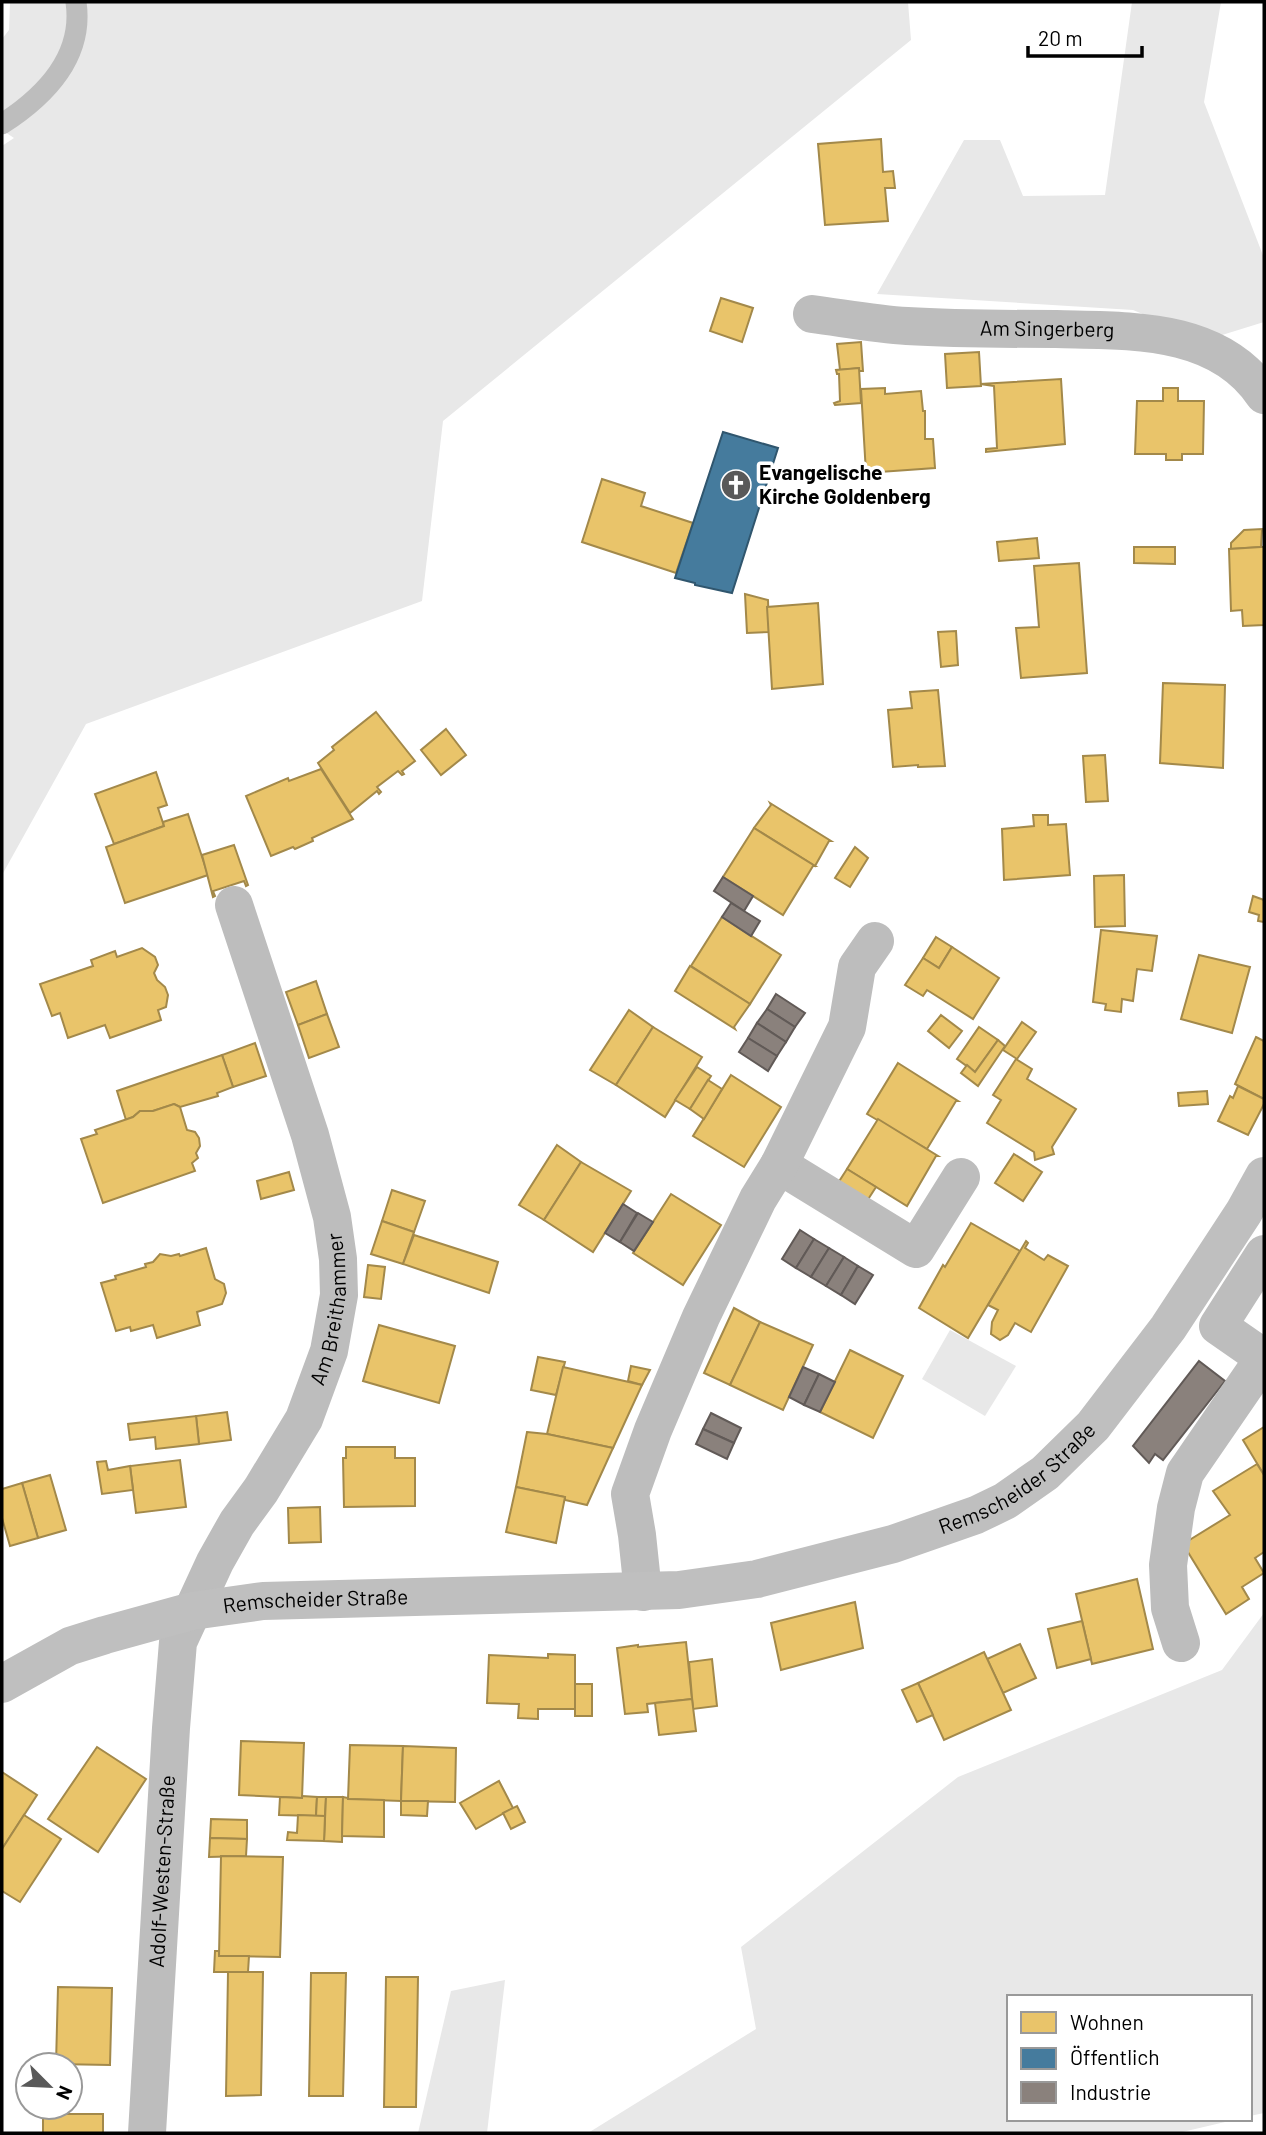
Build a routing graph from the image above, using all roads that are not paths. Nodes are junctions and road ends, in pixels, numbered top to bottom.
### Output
1 (76, 2) edge
2 (2, 124) edge
3 (812, 314) dead end
4 (1264, 395) edge
5 (234, 905) dead end
6 (876, 941) dead end
7 (779, 1165) junction
8 (1264, 1176) edge
9 (961, 1177) dead end
10 (1264, 1254) edge
11 (643, 1592) junction
12 (192, 1611) junction
13 (1181, 1643) dead end
14 (2, 1684) edge
15 (147, 2133) edge

1 - 2 lane
3 - 4 street, Am Singerberg
5 - 12 street, Am Breithammer
6 - 7 street
7 - 9 street
7 - 11 street
8 - 11 main road, Remscheider Straße
10 - 13 street
11 - 12 main road, Remscheider Straße
12 - 14 main road, Remscheider Straße
12 - 15 street, Adolf-Westen-Straße

